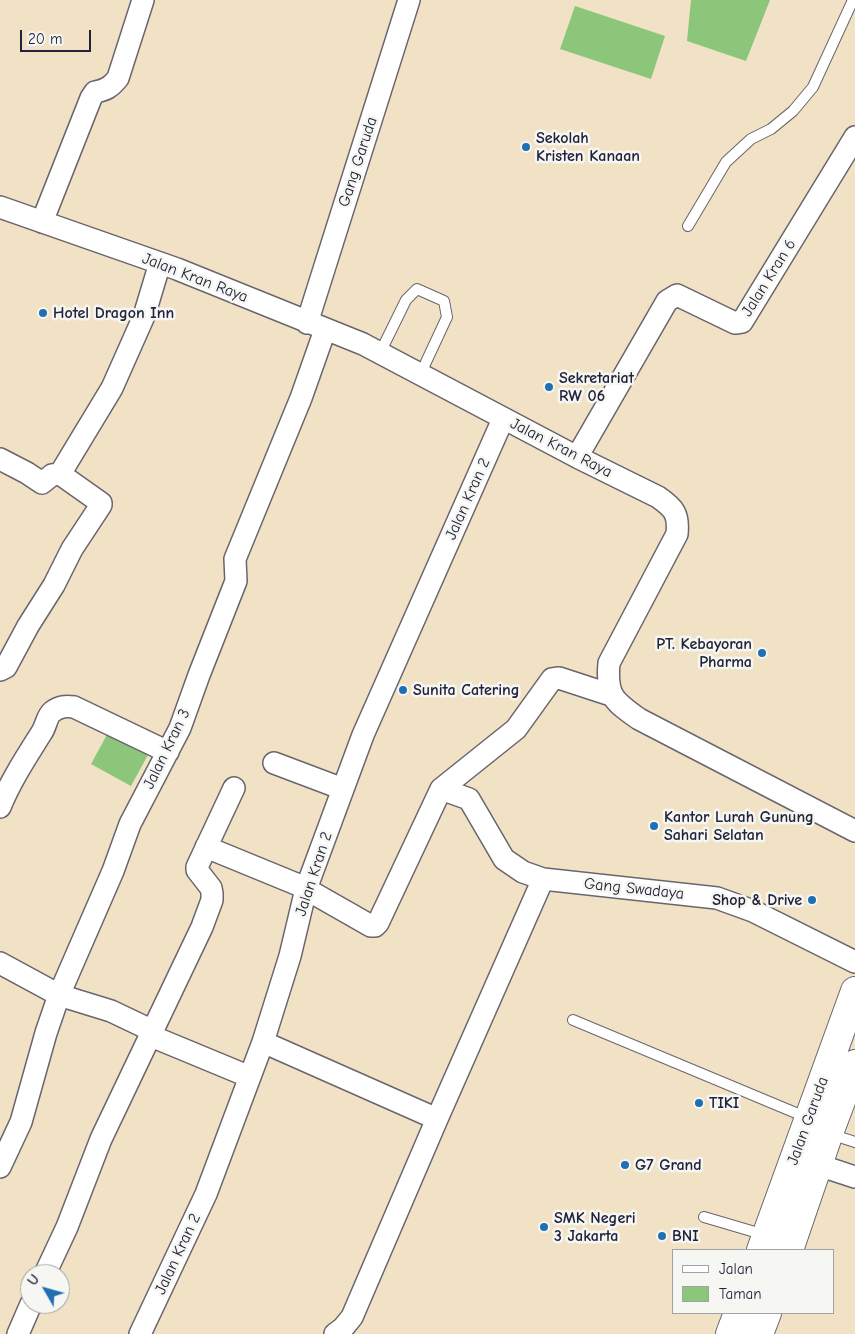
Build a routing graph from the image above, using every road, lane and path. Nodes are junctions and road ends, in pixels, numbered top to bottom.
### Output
1 (143, 0) edge
2 (409, 0) edge
3 (853, 0) edge
4 (855, 137) edge
5 (0, 207) edge
6 (42, 222) junction
7 (688, 226) dead end
8 (160, 263) junction
9 (316, 326) junction
10 (380, 353) junction
11 (420, 375) junction
12 (503, 419) junction
13 (577, 457) junction
14 (0, 459) edge
15 (60, 474) junction
16 (0, 670) edge
17 (612, 695) junction
18 (168, 752) junction
19 (274, 763) dead end
20 (234, 788) dead end
21 (343, 789) junction
22 (441, 789) junction
23 (0, 807) edge
24 (855, 831) edge
25 (206, 848) junction
26 (543, 879) junction
27 (306, 888) junction
28 (855, 962) edge
29 (0, 963) edge
30 (855, 991) edge
31 (59, 995) junction
32 (573, 1020) dead end
33 (152, 1033) junction
34 (263, 1042) junction
35 (855, 1064) edge
36 (250, 1076) junction
37 (437, 1118) junction
38 (819, 1126) junction
39 (855, 1142) edge
40 (807, 1161) junction
41 (0, 1167) edge
42 (855, 1177) edge
43 (704, 1217) dead end
44 (764, 1243) edge
45 (789, 1249) edge
46 (49, 1264) edge
47 (27, 1314) edge
48 (738, 1314) edge
49 (767, 1314) edge
50 (18, 1334) edge
51 (140, 1334) edge
52 (335, 1334) edge
53 (730, 1334) edge
54 (760, 1334) edge

1 - 6 street
2 - 9 street, Gang Garuda
3 - 7 lane
4 - 13 street, Jalan Kran 6
5 - 6 street, Jalan Kran Raya
6 - 8 street, Jalan Kran Raya
8 - 9 street, Jalan Kran Raya
8 - 15 street
9 - 10 street, Jalan Kran Raya
9 - 18 street, Jalan Kran 3
10 - 11 street, Jalan Kran Raya
10 - 11 lane
11 - 12 street, Jalan Kran Raya
12 - 13 street, Jalan Kran Raya
12 - 21 street, Jalan Kran 2
13 - 17 street, Jalan Kran Raya
14 - 15 street
15 - 16 street
17 - 22 street
17 - 24 street
18 - 23 street
18 - 31 street, Jalan Kran 3
19 - 21 street
20 - 25 street
21 - 27 street, Jalan Kran 2
22 - 26 street, Gang Swadaya
22 - 27 street
25 - 27 street
25 - 33 street
26 - 28 street, Gang Swadaya
26 - 37 street
27 - 34 street, Jalan Kran 2
29 - 31 street
30 - 38 main road, Jalan Garuda
31 - 33 street
31 - 41 street, Jalan Kran 3
32 - 38 lane
33 - 36 street
33 - 46 street
34 - 36 street, Jalan Kran 2
34 - 37 street
35 - 38 main road, Jalan Garuda
36 - 51 street, Jalan Kran 2
37 - 52 street
38 - 39 lane
38 - 40 main road, Jalan Garuda
40 - 42 street
40 - 44 main road, Jalan Garuda
40 - 45 main road, Jalan Garuda
43 - 44 lane
47 - 50 street
48 - 53 main road
49 - 54 main road

